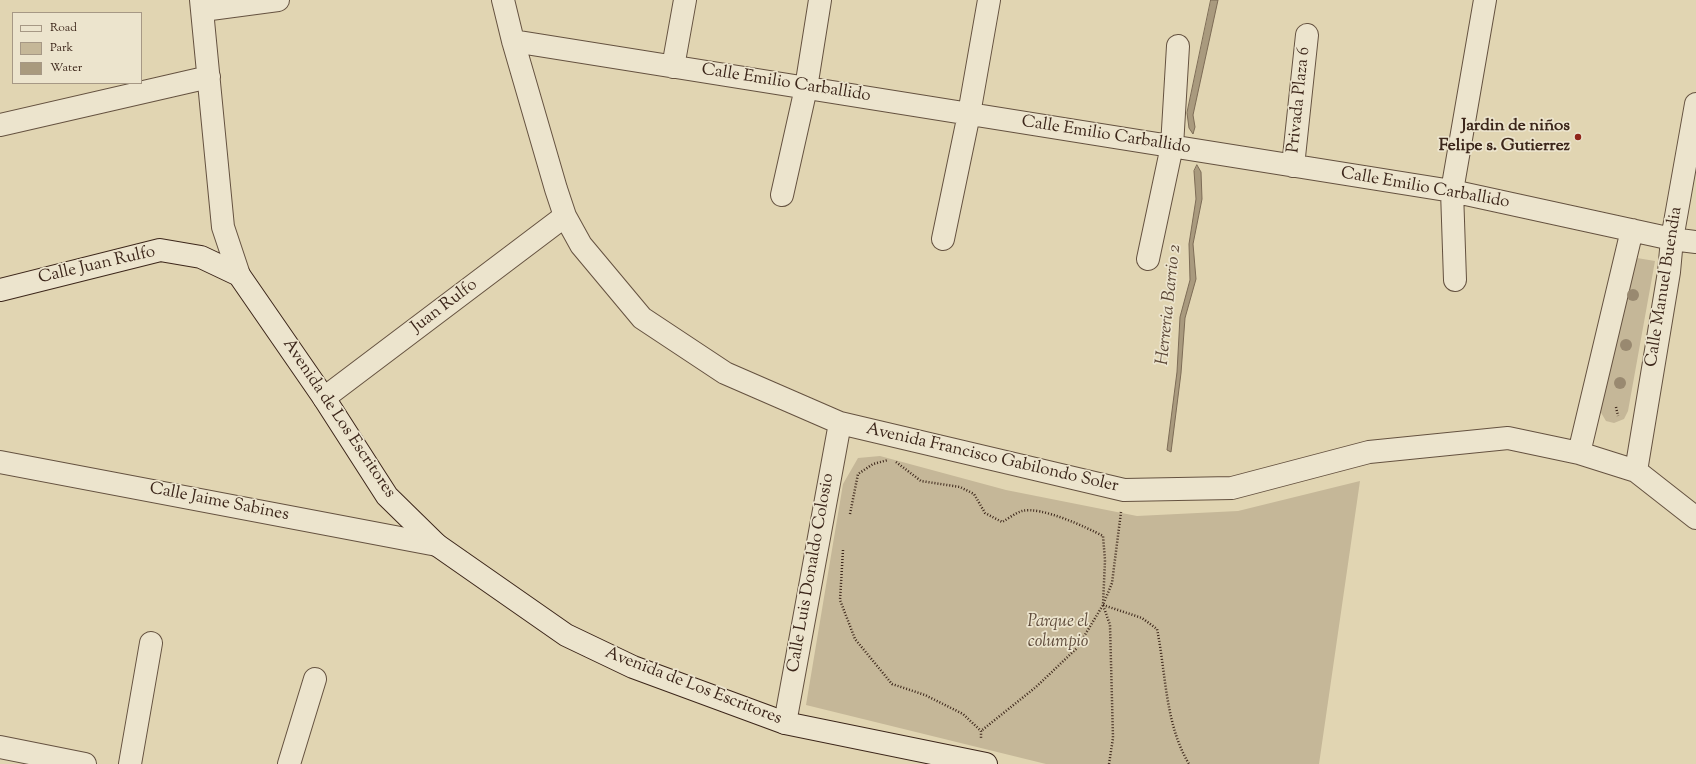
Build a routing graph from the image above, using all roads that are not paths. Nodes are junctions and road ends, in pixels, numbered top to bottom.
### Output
1 (278, 0) edge
2 (503, 0) edge
3 (685, 0) edge
4 (820, 0) edge
5 (989, 0) edge
6 (1485, 0) edge
7 (202, 5) edge
8 (1307, 35) dead end
9 (513, 41) junction
10 (1178, 46) dead end
11 (673, 67) junction
12 (209, 77) junction
13 (806, 88) junction
14 (1696, 104) edge
15 (969, 114) junction
16 (0, 125) edge
17 (1172, 146) junction
18 (1293, 166) junction
19 (1452, 191) junction
20 (782, 195) dead end
21 (565, 216) junction
22 (1632, 230) junction
23 (943, 239) dead end
24 (1672, 239) junction
25 (1696, 242) edge
26 (1148, 259) dead end
27 (239, 275) junction
28 (1455, 280) dead end
29 (0, 290) edge
30 (324, 398) junction
31 (840, 423) junction
32 (1579, 453) junction
33 (0, 462) edge
34 (1636, 471) junction
35 (1696, 518) edge
36 (437, 545) junction
37 (151, 643) dead end
38 (315, 680) dead end
39 (785, 723) junction
40 (0, 747) edge
41 (984, 763) edge
42 (85, 764) edge
43 (130, 764) edge
44 (289, 764) edge

1 - 7 street
2 - 9 street, Avenida Francisco Gabilondo Soler
3 - 11 street
4 - 13 street
5 - 15 street
6 - 19 street
7 - 12 street, Avenida de Los Escritores
8 - 18 street, Privada Plaza 6
9 - 11 street, Calle Emilio Carballido
9 - 21 street, Avenida Francisco Gabilondo Soler
10 - 17 street
11 - 13 street, Calle Emilio Carballido
12 - 16 street
12 - 27 street, Avenida de Los Escritores
13 - 15 street, Calle Emilio Carballido
13 - 20 street
14 - 24 street, Calle Manuel Buendia
15 - 17 street, Calle Emilio Carballido
15 - 23 street
17 - 18 street, Calle Emilio Carballido
17 - 26 street
18 - 19 street, Calle Emilio Carballido
19 - 22 street, Calle Emilio Carballido
19 - 28 street
21 - 30 street, Juan Rulfo
21 - 31 street, Avenida Francisco Gabilondo Soler
22 - 24 street, Calle Emilio Carballido
22 - 32 street
24 - 25 street, Calle Emilio Carballido
24 - 34 street, Calle Manuel Buendia
27 - 29 street, Calle Juan Rulfo
27 - 30 street, Avenida de Los Escritores
30 - 36 street, Avenida de Los Escritores
31 - 32 street, Avenida Francisco Gabilondo Soler
31 - 39 street, Calle Luis Donaldo Colosio
32 - 34 street, Avenida Francisco Gabilondo Soler
33 - 36 street, Calle Jaime Sabines
34 - 35 street, Avenida Francisco Gabilondo Soler
36 - 39 street, Avenida de Los Escritores
37 - 43 street
38 - 44 street
39 - 41 street, Avenida de Los Escritores
40 - 42 street

